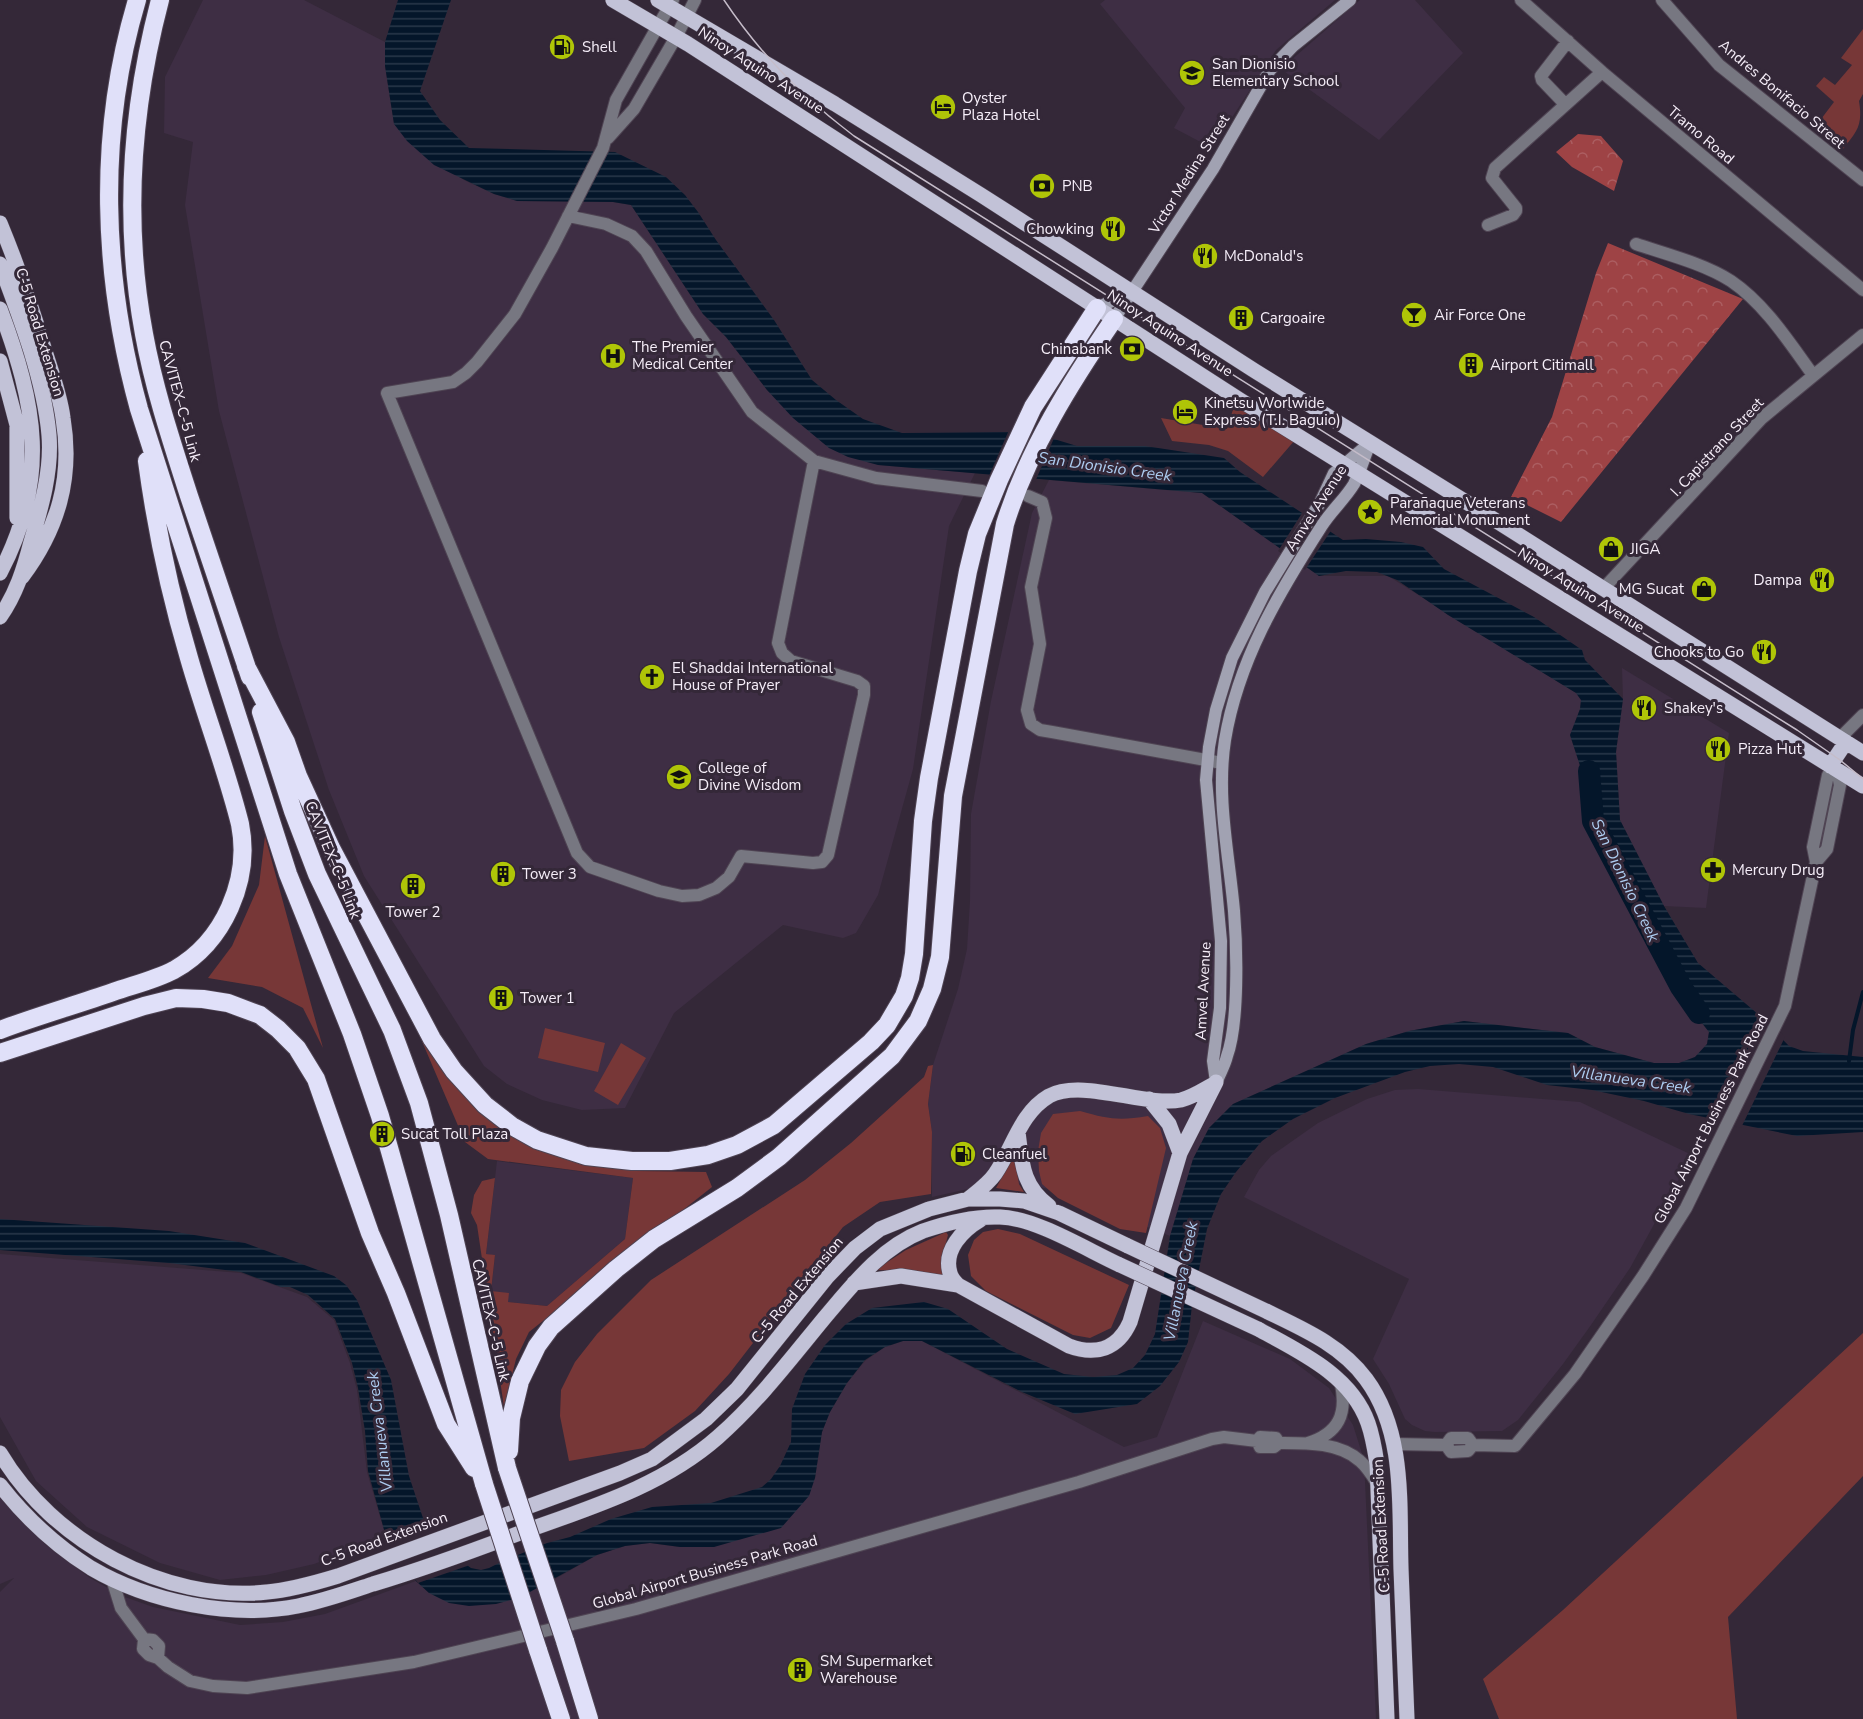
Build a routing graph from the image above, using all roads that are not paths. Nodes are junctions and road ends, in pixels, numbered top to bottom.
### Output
1 (137, 0) edge
2 (160, 0) edge
3 (613, 0) edge
4 (695, 0) edge
5 (1350, 0) edge
6 (1521, 0) edge
7 (1662, 0) edge
8 (667, 2) edge
9 (687, 17) junction
10 (658, 26) junction
11 (676, 37) junction
12 (1568, 41) junction
13 (1602, 72) junction
14 (1565, 104) junction
15 (605, 143) junction
16 (1863, 180) edge
17 (571, 211) junction
18 (0, 222) edge
19 (1488, 225) dead end
20 (0, 239) edge
21 (1636, 244) dead end
22 (13, 255) junction
23 (0, 264) edge
24 (1863, 290) edge
25 (1132, 292) junction
26 (1097, 308) junction
27 (0, 309) edge
28 (1114, 319) junction
29 (1863, 335) edge
30 (0, 361) edge
31 (1813, 375) junction
32 (139, 409) junction
33 (1371, 442) junction
34 (814, 461) junction
35 (1345, 464) junction
36 (41, 466) junction
37 (1358, 473) junction
38 (1024, 490) junction
39 (982, 491) dead end
40 (1318, 506) junction
41 (1330, 513) junction
42 (17, 534) junction
43 (0, 573) edge
44 (22, 577) junction
45 (1603, 589) junction
46 (0, 617) edge
47 (246, 666) junction
48 (1863, 715) edge
49 (1843, 740) junction
50 (1863, 753) edge
51 (1207, 760) junction
52 (1222, 763) junction
53 (1834, 768) junction
54 (1863, 786) edge
55 (0, 1030) edge
56 (0, 1053) edge
57 (1216, 1082) junction
58 (1149, 1099) junction
59 (1018, 1131) junction
60 (1180, 1153) junction
61 (968, 1199) junction
62 (1059, 1213) junction
63 (982, 1218) junction
64 (854, 1283) junction
65 (958, 1285) junction
66 (1341, 1384) junction
67 (1308, 1443) junction
68 (1394, 1444) junction
69 (0, 1453) edge
70 (507, 1468) junction
71 (1377, 1483) junction
72 (484, 1484) junction
73 (0, 1485) edge
74 (112, 1579) junction
75 (561, 1719) edge
76 (589, 1719) edge
77 (1387, 1719) edge
78 (1407, 1719) edge

1 - 32 highway
2 - 47 highway, CAVITEX–C-5 Link
3 - 10 main road, Ninoy Aquino Avenue
4 - 9 street
5 - 25 main road, Victor Medina Street
6 - 12 street, Tramo Road
7 - 16 street, Andres Bonifacio Street
8 - 9 main road, Ninoy Aquino Avenue
8 - 10 street
9 - 11 street
9 - 25 main road, Ninoy Aquino Avenue
10 - 11 main road, Ninoy Aquino Avenue
10 - 15 street
11 - 15 street
11 - 26 main road, Ninoy Aquino Avenue
12 - 13 street, Tramo Road
12 - 14 street
13 - 14 street
13 - 24 street, Tramo Road
14 - 19 street
15 - 17 street
17 - 34 street
17 - 34 street
18 - 22 main road
20 - 22 main road
21 - 31 street
22 - 44 main road
23 - 36 main road, C-5 Road Extension
25 - 26 main road
25 - 28 main road, Victor Medina Street
25 - 33 main road, Ninoy Aquino Avenue
26 - 28 main road, Ninoy Aquino Avenue
26 - 47 highway
27 - 36 main road, C-5 Road Extension
28 - 35 main road, Ninoy Aquino Avenue
28 - 38 highway
29 - 31 street, I. Capistrano Street
30 - 42 main road
31 - 45 street, I. Capistrano Street
32 - 55 highway
32 - 72 highway
33 - 35 main road, Amvel Avenue
33 - 37 main road, Amvel Avenue
33 - 45 main road, Ninoy Aquino Avenue
34 - 39 street
35 - 37 main road, Ninoy Aquino Avenue
35 - 40 main road, Amvel Avenue
36 - 42 main road, C-5 Road Extension
36 - 44 main road, C-5 Road Extension
37 - 41 main road, Amvel Avenue
37 - 53 main road, Ninoy Aquino Avenue
38 - 51 street
38 - 70 highway
40 - 41 main road
40 - 51 main road, Amvel Avenue
41 - 52 main road, Amvel Avenue
42 - 43 main road, C-5 Road Extension
44 - 46 main road, C-5 Road Extension
45 - 49 main road, Ninoy Aquino Avenue
47 - 70 highway, CAVITEX–C-5 Link
48 - 49 street
49 - 50 main road, Ninoy Aquino Avenue
49 - 53 main road
51 - 52 street
51 - 57 main road, Amvel Avenue
52 - 57 main road, Amvel Avenue
53 - 54 main road, Ninoy Aquino Avenue
53 - 68 street, Global Airport Business Park Road
56 - 72 highway
57 - 58 main road
57 - 60 main road
58 - 59 main road
58 - 60 main road
59 - 61 main road
59 - 62 main road
60 - 65 main road
61 - 62 main road, C-5 Road Extension
61 - 69 main road, C-5 Road Extension
62 - 68 main road, C-5 Road Extension, bridge
63 - 64 main road, C-5 Road Extension
63 - 65 main road
63 - 66 main road, C-5 Road Extension, bridge
64 - 65 main road
64 - 74 main road, C-5 Road Extension
66 - 67 street
66 - 71 main road, C-5 Road Extension
67 - 71 street, Global Airport Business Park Road
67 - 74 street, Global Airport Business Park Road
68 - 78 main road, C-5 Road Extension
70 - 76 highway, CAVITEX–C-5 Link, bridge
71 - 77 main road, C-5 Road Extension
72 - 75 highway, bridge
73 - 74 main road, C-5 Road Extension

